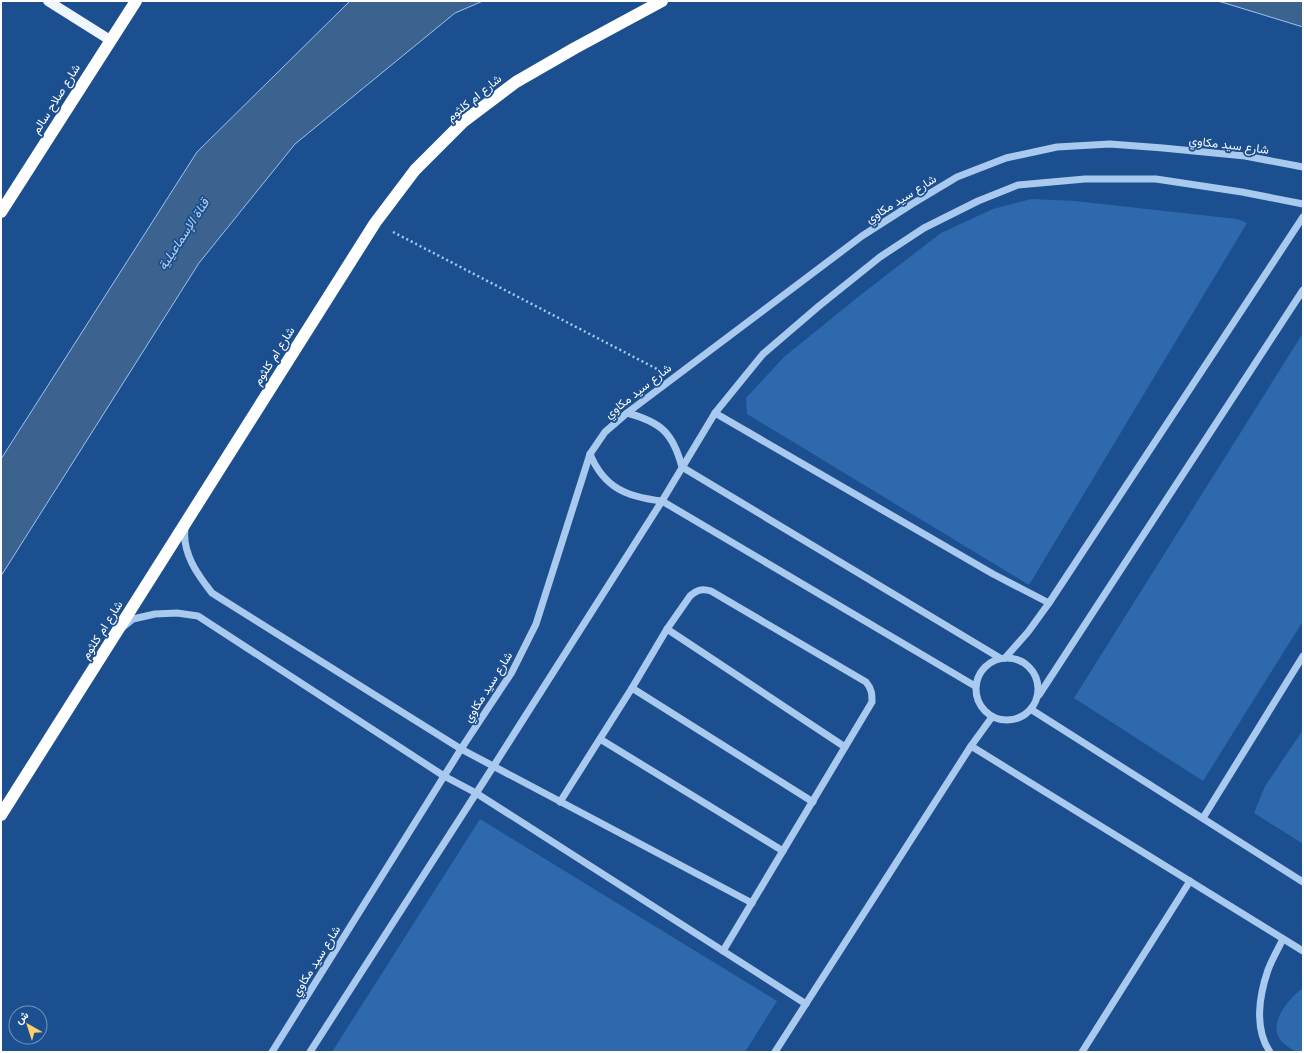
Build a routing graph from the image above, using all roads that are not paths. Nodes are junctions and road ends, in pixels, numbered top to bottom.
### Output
1 (48, 1) edge
2 (136, 1) edge
3 (662, 1) edge
4 (110, 40) junction
5 (1303, 167) edge
6 (1303, 204) edge
7 (1, 212) edge
8 (1303, 217) edge
9 (1303, 290) edge
10 (627, 413) junction
11 (715, 413) junction
12 (590, 454) junction
13 (682, 467) junction
14 (662, 501) junction
15 (186, 522) junction
16 (1050, 603) junction
17 (667, 629) junction
18 (118, 631) junction
19 (1303, 656) edge
20 (1003, 658) junction
21 (975, 686) junction
22 (632, 688) junction
23 (1039, 695) junction
24 (1032, 710) junction
25 (992, 718) junction
26 (600, 739) junction
27 (972, 746) junction
28 (846, 747) junction
29 (461, 749) junction
30 (493, 767) junction
31 (444, 776) junction
32 (476, 793) junction
33 (560, 802) junction
34 (813, 802) junction
35 (1, 815) edge
36 (1203, 818) junction
37 (783, 851) junction
38 (1190, 881) junction
39 (1303, 882) edge
40 (752, 903) junction
41 (1283, 939) junction
42 (723, 951) junction
43 (1303, 951) edge
44 (806, 1004) junction
45 (272, 1052) edge
46 (310, 1052) edge
47 (775, 1052) edge
48 (1082, 1052) edge
49 (1270, 1052) edge

1 - 4 main road
2 - 4 highway, شارع صلاح سالم
3 - 15 highway, شارع ام كلثوم
4 - 7 highway, شارع صلاح سالم
5 - 10 lane, شارع سيد مكاوي
6 - 11 lane
8 - 16 lane
9 - 23 lane
10 - 12 lane, شارع سيد مكاوي
10 - 13 lane
11 - 13 lane
11 - 16 lane
12 - 14 lane
12 - 29 lane, شارع سيد مكاوي
13 - 14 lane
13 - 20 lane
14 - 21 lane
14 - 30 lane
15 - 18 highway, شارع ام كلثوم
15 - 29 lane
16 - 20 lane
17 - 22 lane
17 - 28 lane
17 - 28 lane
18 - 31 lane
18 - 35 highway, شارع ام كلثوم
19 - 36 lane
20 - 21 lane
20 - 23 lane
21 - 25 lane
22 - 26 lane
22 - 34 lane
23 - 24 lane
24 - 25 lane
24 - 36 lane
25 - 27 lane
26 - 33 lane
26 - 37 lane
27 - 38 lane
27 - 44 lane
28 - 34 lane
29 - 30 lane
29 - 31 lane, شارع سيد مكاوي
30 - 32 lane
30 - 33 lane
31 - 32 lane
31 - 45 lane, شارع سيد مكاوي
32 - 42 lane
32 - 46 lane
33 - 40 lane
34 - 37 lane
36 - 39 lane
37 - 40 lane
38 - 41 lane
38 - 48 lane
40 - 42 lane
41 - 43 lane
41 - 49 lane
42 - 44 lane
44 - 47 lane

